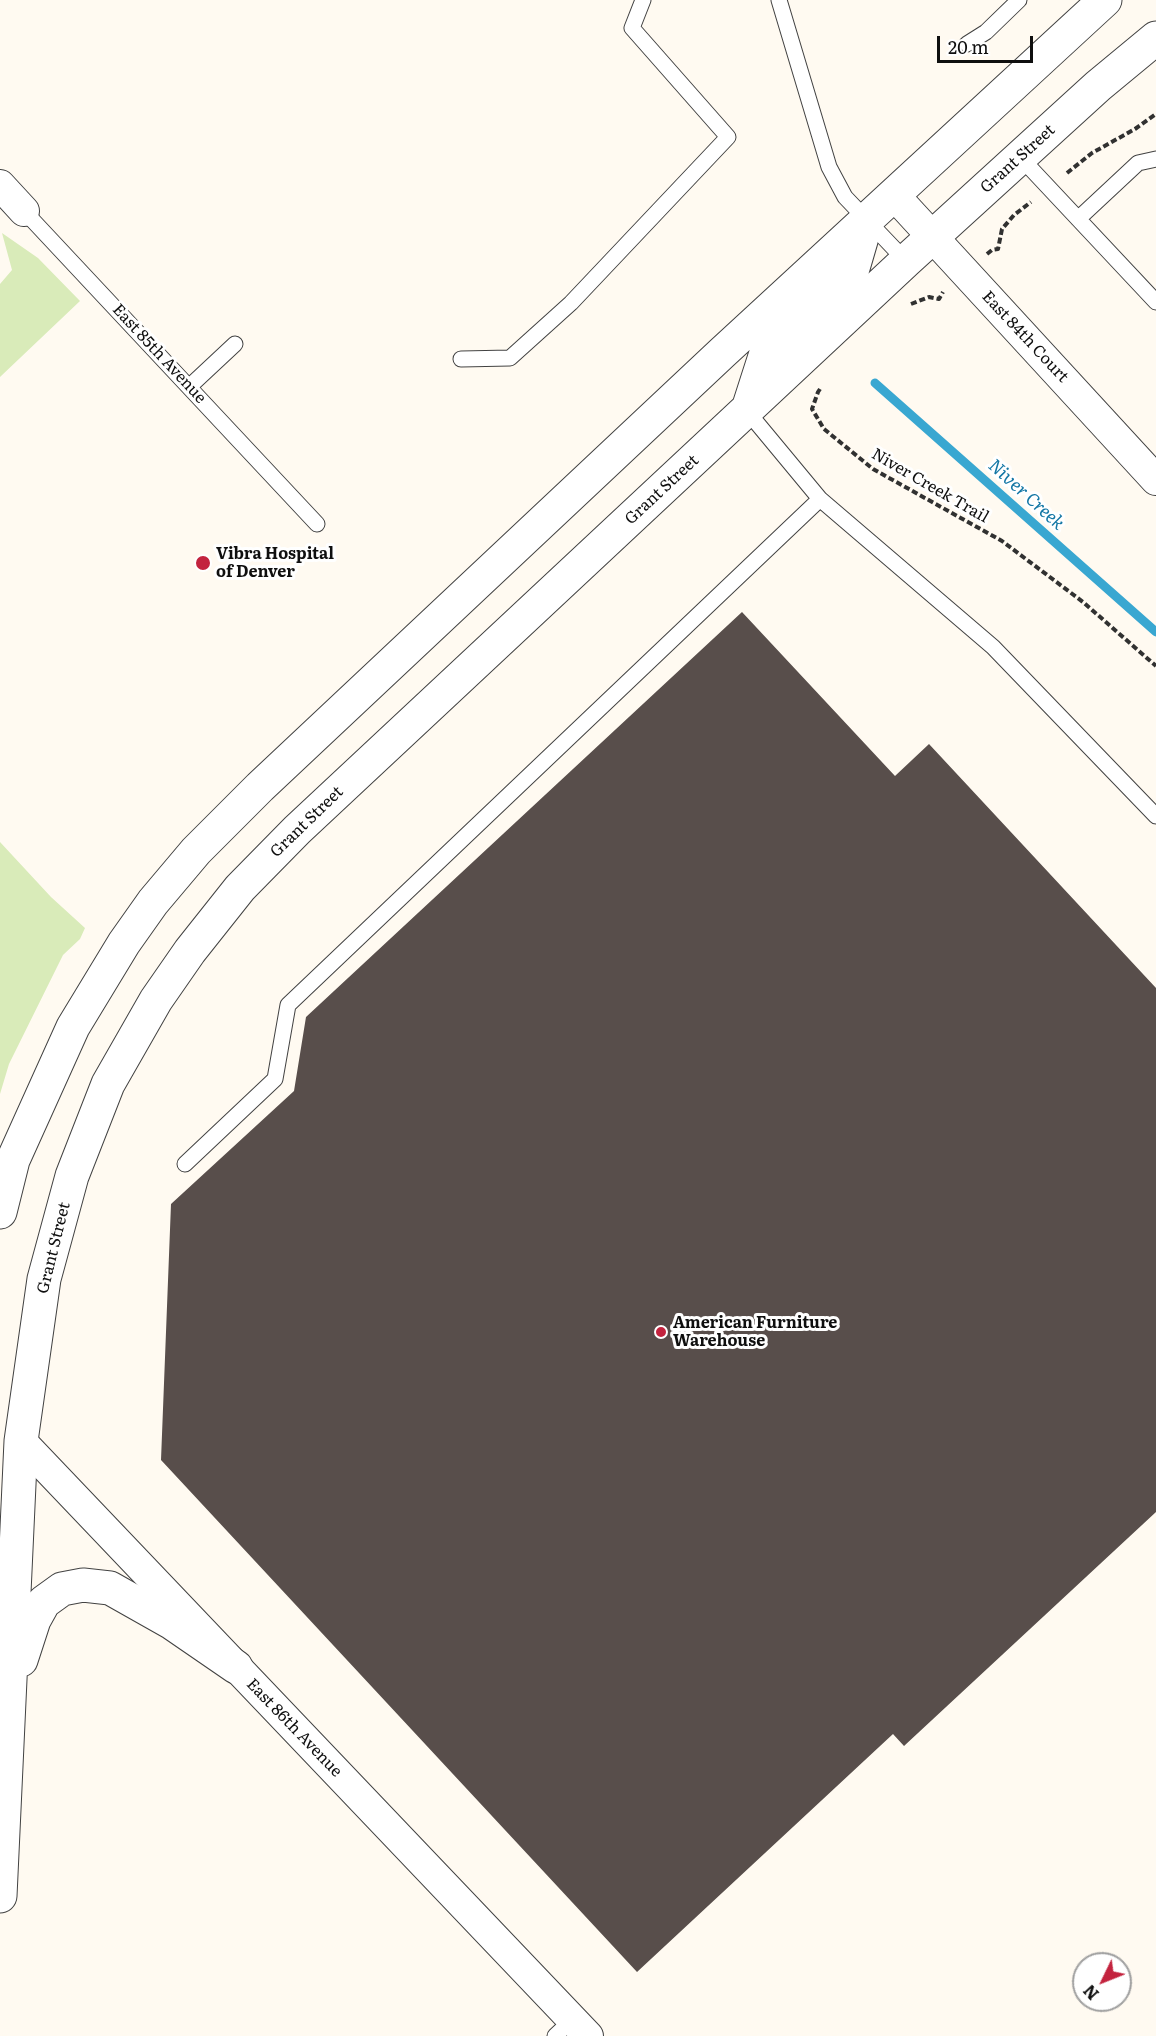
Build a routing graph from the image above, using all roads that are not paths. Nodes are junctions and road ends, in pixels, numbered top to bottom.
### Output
1 (643, 0) edge
2 (779, 0) edge
3 (1019, 0) edge
4 (1105, 0) edge
5 (1156, 38) edge
6 (967, 44) dead end
7 (1020, 157) junction
8 (1156, 159) edge
9 (0, 185) edge
10 (894, 195) junction
11 (24, 212) joint
12 (1078, 219) junction
13 (867, 220) junction
14 (932, 236) junction
15 (906, 261) junction
16 (1156, 302) edge
17 (235, 344) dead end
18 (462, 359) dead end
19 (189, 387) junction
20 (747, 411) junction
21 (1156, 480) edge
22 (820, 499) junction
23 (317, 524) dead end
24 (1156, 816) edge
25 (185, 1164) dead end
26 (1, 1208) edge
27 (10, 1431) edge
28 (236, 1667) junction
29 (9, 1702) junction
30 (0, 1896) edge
31 (572, 2030) edge

1 - 18 lane
2 - 13 lane
3 - 6 lane
4 - 10 street
5 - 7 street, Grant Street
7 - 12 lane
7 - 14 street, Grant Street
8 - 12 lane
9 - 11 street, East 85th Avenue
10 - 13 street
10 - 14 street, East 84th Court
11 - 19 lane, East 85th Avenue
12 - 16 lane
13 - 15 lane
13 - 20 street
13 - 26 street
14 - 15 street, Grant Street
14 - 21 street, East 84th Court
15 - 20 street, Grant Street
17 - 19 lane
19 - 23 lane, East 85th Avenue
20 - 22 lane
20 - 27 street, Grant Street
22 - 24 lane
22 - 25 lane
27 - 28 street, East 86th Avenue
27 - 29 street, Grant Street
28 - 29 street
28 - 31 street, East 86th Avenue
29 - 30 street, Grant Street

